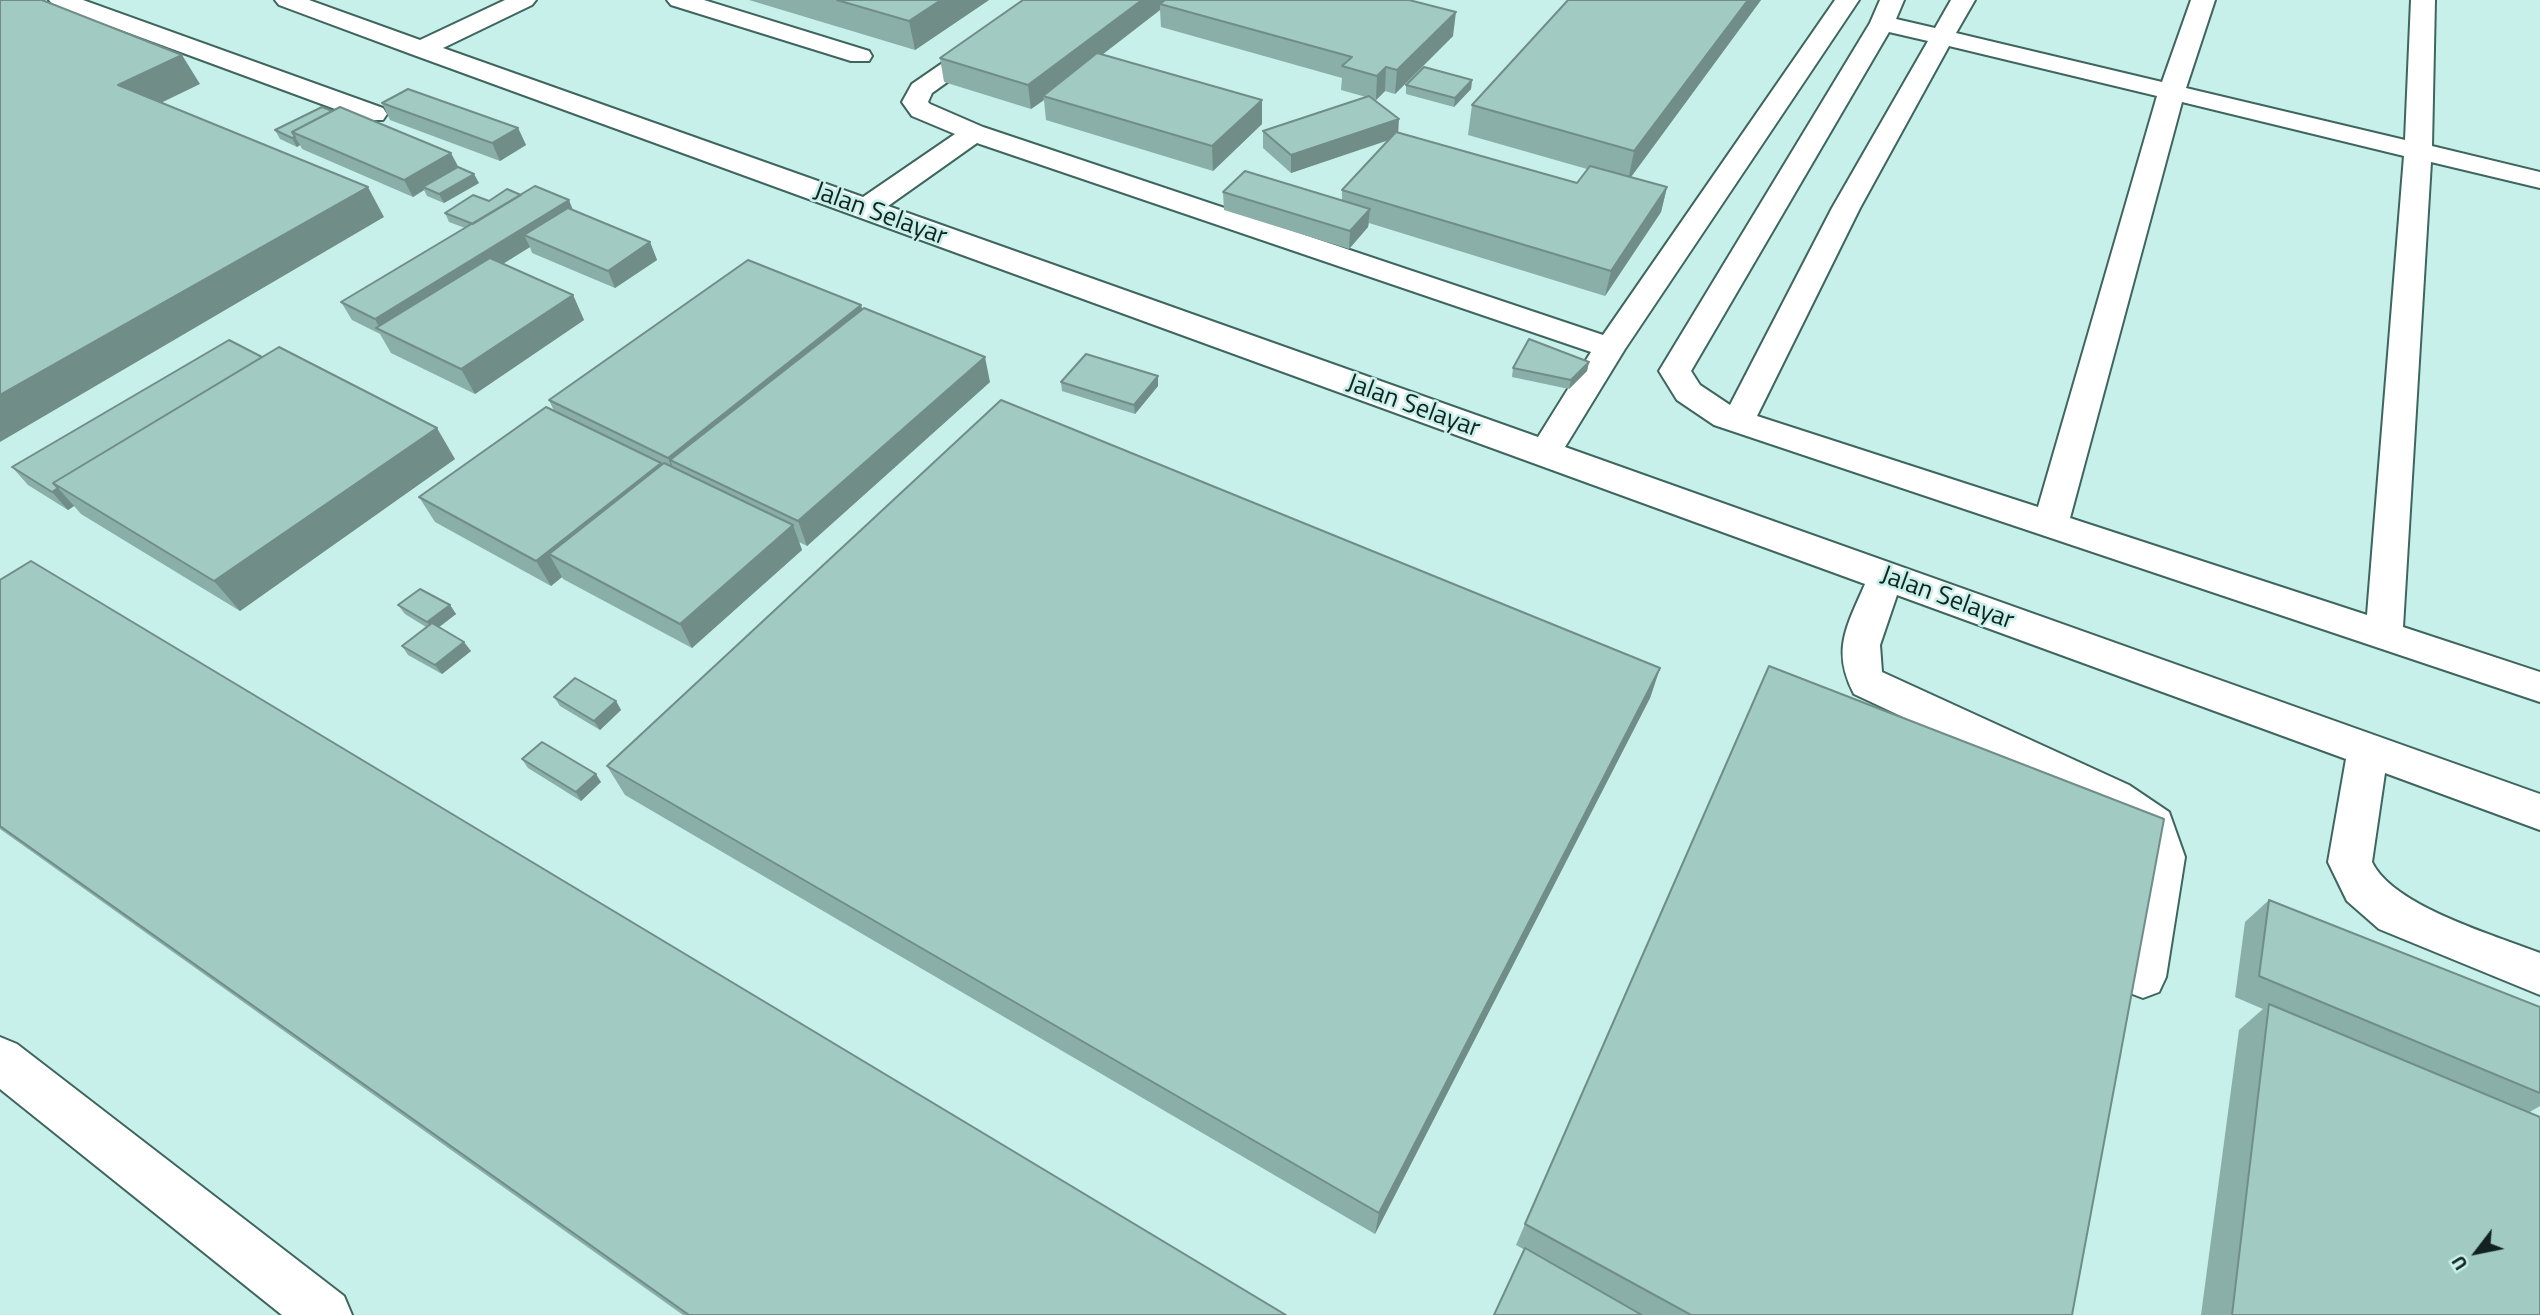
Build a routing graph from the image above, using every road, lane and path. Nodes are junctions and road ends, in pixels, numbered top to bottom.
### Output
1 (61, 0) edge
2 (287, 0) edge
3 (524, 0) edge
4 (679, 0) edge
5 (1050, 0) edge
6 (1847, 0) edge
7 (1963, 0) edge
8 (2203, 0) edge
9 (2423, 0) edge
10 (1887, 12) edge
11 (1942, 38) junction
12 (420, 49) junction
13 (860, 57) dead end
14 (2171, 94) junction
15 (374, 114) dead end
16 (974, 133) junction
17 (2418, 153) junction
18 (2540, 180) edge
19 (864, 209) junction
20 (1610, 348) junction
21 (1738, 421) junction
22 (1544, 454) junction
23 (2050, 526) junction
24 (1886, 577) junction
25 (2384, 635) junction
26 (2540, 687) edge
27 (2368, 750) junction
28 (2540, 812) edge
29 (2540, 974) edge
30 (2143, 977) edge
31 (0, 1060) edge
32 (325, 1315) edge

1 - 15 street
2 - 12 street, Jalan Selayar
3 - 12 street
4 - 13 street
5 - 16 street
6 - 20 street
7 - 11 street
8 - 14 street
9 - 17 street
10 - 11 street
10 - 21 street
11 - 14 street
11 - 21 street
12 - 19 street, Jalan Selayar
14 - 17 street
14 - 23 street
16 - 19 street
16 - 20 street
17 - 18 street
17 - 25 street
19 - 22 street, Jalan Selayar
20 - 22 street
21 - 23 street
22 - 24 street, Jalan Selayar
23 - 25 street
24 - 27 street, Jalan Selayar
24 - 30 street
25 - 26 street
27 - 28 street, Jalan Selayar
27 - 29 street
31 - 32 street

